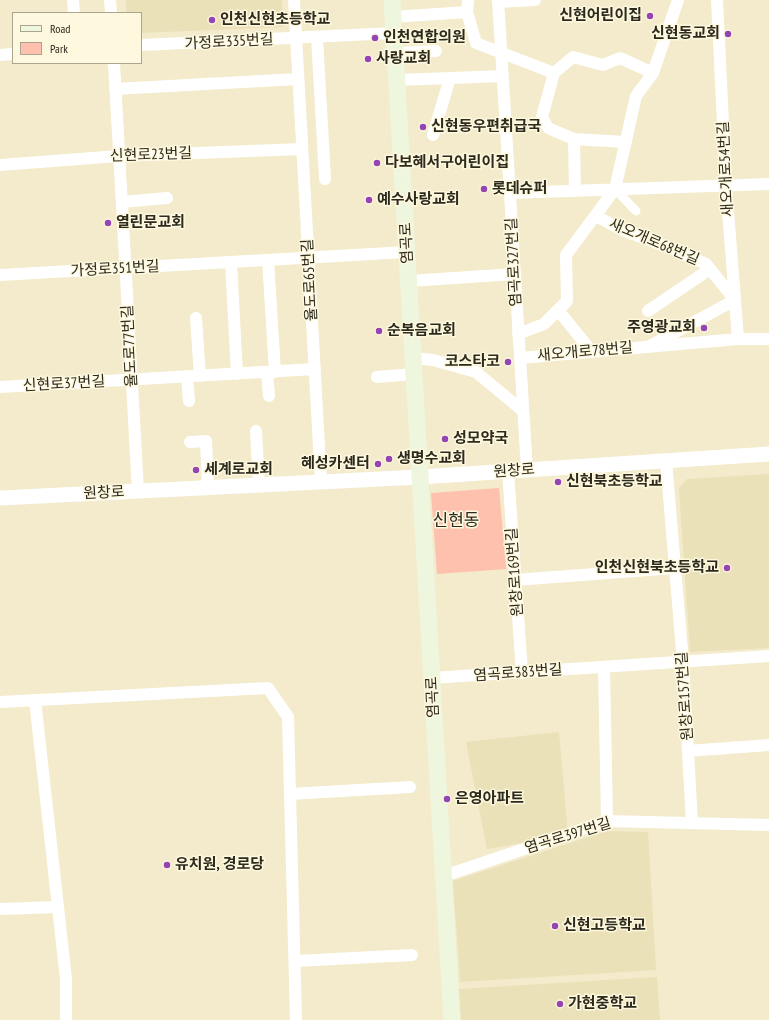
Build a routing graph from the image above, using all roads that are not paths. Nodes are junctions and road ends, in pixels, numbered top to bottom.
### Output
1 (73, 0) edge
2 (110, 0) edge
3 (294, 0) edge
4 (468, 0) edge
5 (535, 0) edge
6 (678, 0) edge
7 (717, 0) edge
8 (498, 1) edge
9 (393, 8) edge
10 (74, 12) edge
11 (111, 12) edge
12 (467, 12) junction
13 (394, 33) junction
14 (296, 38) junction
15 (317, 38) junction
16 (142, 46) edge
17 (436, 51) dead end
18 (395, 53) junction
19 (0, 54) edge
20 (12, 54) edge
21 (502, 54) junction
22 (114, 64) edge
23 (653, 72) junction
24 (554, 73) junction
25 (503, 76) junction
26 (450, 78) junction
27 (298, 79) junction
28 (397, 80) junction
29 (115, 89) junction
30 (434, 135) dead end
31 (574, 139) junction
32 (626, 142) junction
33 (302, 150) junction
34 (119, 156) junction
35 (0, 165) edge
36 (325, 179) dead end
37 (769, 184) edge
38 (726, 185) junction
39 (616, 189) junction
40 (574, 191) junction
41 (510, 193) junction
42 (167, 198) dead end
43 (122, 202) junction
44 (636, 211) dead end
45 (596, 216) junction
46 (407, 252) junction
47 (308, 258) junction
48 (268, 260) junction
49 (231, 263) junction
50 (126, 268) junction
51 (710, 269) junction
52 (515, 274) junction
53 (0, 275) edge
54 (409, 281) junction
55 (735, 300) junction
56 (558, 310) junction
57 (648, 310) dead end
58 (196, 318) dead end
59 (518, 334) junction
60 (738, 339) junction
61 (769, 339) edge
62 (648, 347) junction
63 (592, 352) junction
64 (520, 358) junction
65 (414, 366) junction
66 (315, 370) junction
67 (271, 372) junction
68 (236, 374) junction
69 (193, 377) junction
70 (377, 377) dead end
71 (132, 380) junction
72 (0, 387) edge
73 (269, 396) dead end
74 (189, 401) dead end
75 (523, 411) junction
76 (256, 431) dead end
77 (190, 442) dead end
78 (769, 454) edge
79 (666, 461) junction
80 (527, 470) junction
81 (508, 471) junction
82 (420, 477) junction
83 (321, 482) junction
84 (259, 485) junction
85 (208, 487) junction
86 (138, 491) junction
87 (0, 498) edge
88 (675, 568) junction
89 (515, 580) junction
90 (769, 656) edge
91 (683, 662) junction
92 (604, 668) junction
93 (522, 673) junction
94 (432, 678) junction
95 (35, 700) junction
96 (0, 702) edge
97 (769, 745) edge
98 (688, 750) junction
99 (410, 787) dead end
100 (290, 794) junction
101 (607, 821) junction
102 (692, 823) junction
103 (769, 825) edge
104 (444, 876) junction
105 (57, 906) junction
106 (0, 910) edge
107 (412, 955) dead end
108 (295, 961) junction
109 (66, 1020) edge
110 (296, 1020) edge
111 (452, 1020) edge

1 - 10 street
2 - 11 street
3 - 14 street, 율도로65번길
4 - 12 street
5 - 8 street
6 - 23 street
7 - 38 street, 새오개로54번길
8 - 21 street, 염곡로327번길
9 - 12 street, 염곡로
9 - 13 main road, 염곡로
12 - 21 street
13 - 15 street, 가정로335번길
13 - 18 main road, 염곡로
14 - 15 street, 가정로335번길
14 - 16 street, 가정로335번길
14 - 27 street, 율도로65번길
15 - 36 street
17 - 18 street
18 - 28 main road, 염곡로
19 - 20 street
21 - 24 street
21 - 25 street, 염곡로327번길
22 - 29 street, 율도로77번길
23 - 24 street
23 - 32 street
24 - 31 street
25 - 26 street
25 - 41 street, 염곡로327번길
26 - 28 street
26 - 30 street
27 - 29 street
27 - 33 street, 율도로65번길
28 - 46 main road, 염곡로
29 - 34 street, 율도로77번길
31 - 32 street
31 - 40 street
32 - 39 street
33 - 34 street, 신현로23번길
33 - 47 street, 율도로65번길
34 - 35 street, 신현로23번길
34 - 43 street, 율도로77번길
37 - 38 street
38 - 39 street
38 - 55 street, 새오개로54번길
39 - 40 street
39 - 44 street
39 - 45 street, 새오개로68번길
40 - 41 street
41 - 52 street, 염곡로327번길
42 - 43 street
43 - 50 street, 율도로77번길
45 - 51 street, 새오개로68번길
45 - 56 street, 새오개로68번길
46 - 47 street, 가정로351번길
46 - 54 main road, 염곡로
47 - 48 street, 가정로351번길
47 - 66 street, 율도로65번길
48 - 49 street, 가정로351번길
48 - 67 street
49 - 50 street, 가정로351번길
49 - 68 street
50 - 53 street, 가정로351번길
50 - 71 street, 율도로77번길
51 - 55 street, 새오개로68번길
51 - 57 street
52 - 54 street
52 - 59 street, 염곡로327번길
54 - 65 main road, 염곡로
55 - 60 street, 새오개로54번길
55 - 62 street
56 - 59 street, 새오개로68번길
56 - 63 street
58 - 69 street
59 - 64 street, 염곡로327번길
60 - 61 street, 새오개로78번길
60 - 62 street, 새오개로78번길
62 - 63 street, 새오개로78번길
63 - 64 street, 새오개로78번길
64 - 75 street, 염곡로327번길
65 - 70 street
65 - 75 street
65 - 82 main road, 염곡로
66 - 67 street, 신현로37번길
66 - 83 street, 율도로65번길
67 - 68 street, 신현로37번길
67 - 73 street
68 - 69 street, 신현로37번길
69 - 71 street, 신현로37번길
69 - 74 street
71 - 72 street, 신현로37번길
71 - 86 street, 율도로77번길
75 - 80 street, 염곡로327번길
76 - 84 street
77 - 85 street
78 - 79 street, 원창로
79 - 80 street, 원창로
79 - 88 street, 원창로157번길
80 - 81 street, 원창로
81 - 82 street, 원창로
81 - 89 street, 원창로169번길
82 - 83 street, 원창로
82 - 94 main road, 염곡로
83 - 84 street, 원창로
84 - 85 street, 원창로
85 - 86 street, 원창로
86 - 87 street, 원창로
88 - 89 street
88 - 91 street, 원창로157번길
89 - 93 street, 원창로169번길
90 - 91 street, 염곡로383번길
91 - 92 street, 염곡로383번길
91 - 98 street, 원창로157번길
92 - 93 street, 염곡로383번길
92 - 101 street
93 - 94 street, 염곡로383번길
94 - 104 main road, 염곡로
95 - 96 street
95 - 100 street
95 - 105 street
97 - 98 street
98 - 102 street, 원창로157번길
99 - 100 street
100 - 108 street
101 - 102 street, 염곡로397번길
101 - 104 street, 염곡로397번길
102 - 103 street, 염곡로397번길
104 - 111 main road, 염곡로
105 - 106 street
105 - 109 street
107 - 108 street
108 - 110 street

